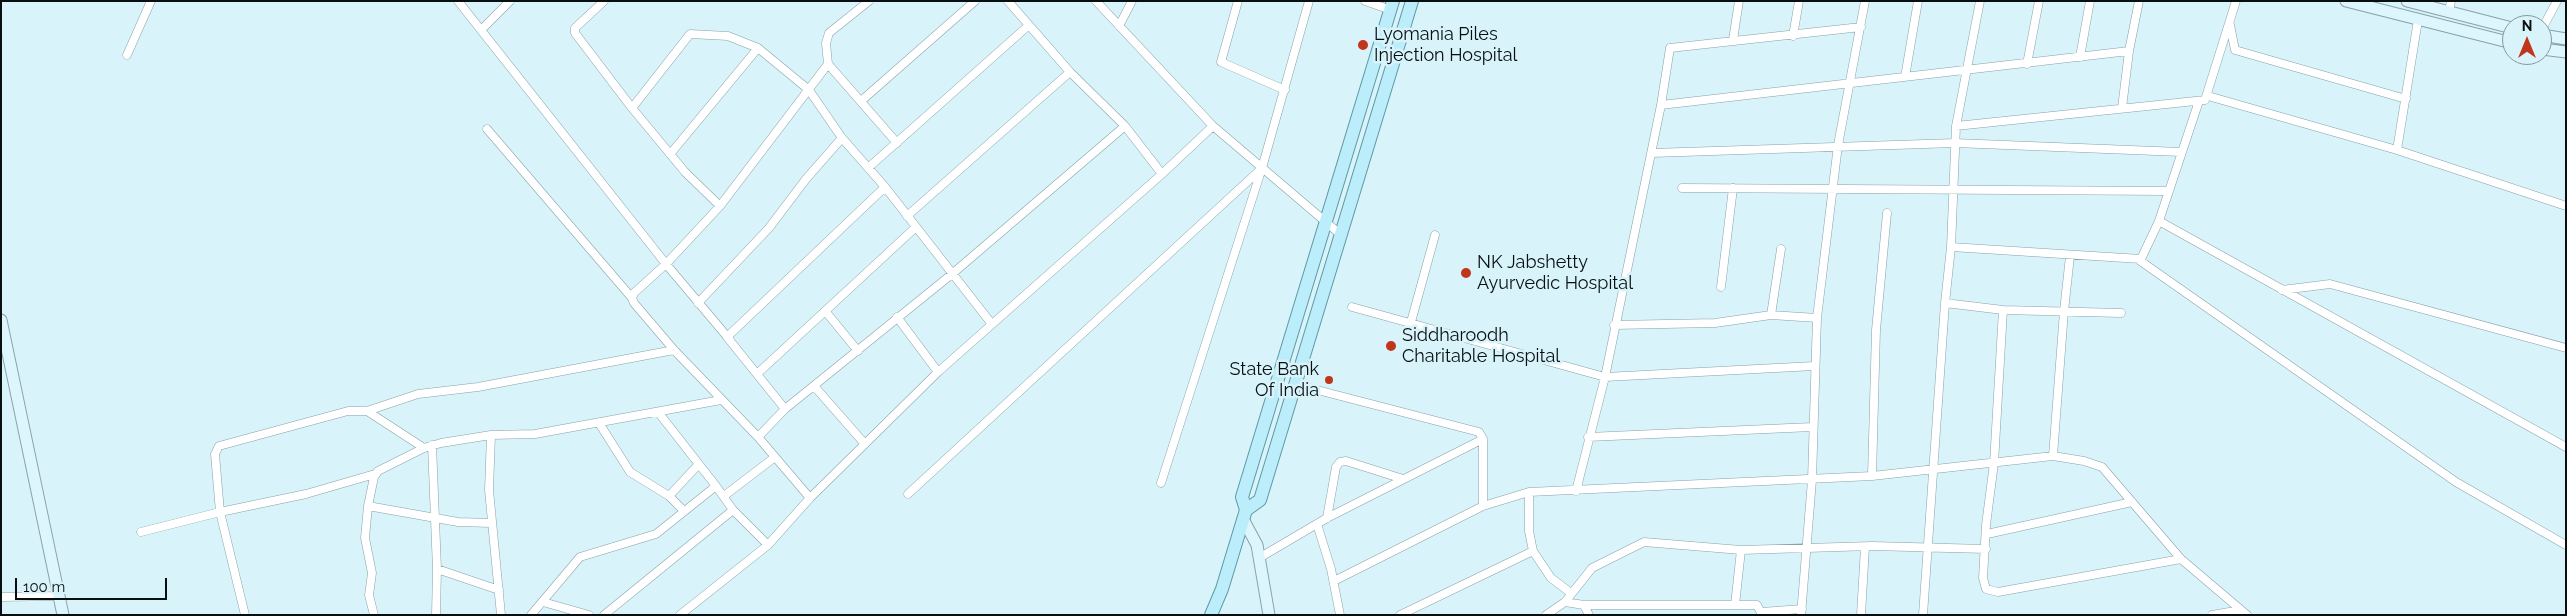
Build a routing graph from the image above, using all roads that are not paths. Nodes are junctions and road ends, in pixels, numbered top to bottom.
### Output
1 (151, 1) edge
2 (458, 1) edge
3 (510, 1) edge
4 (604, 1) edge
5 (869, 1) edge
6 (975, 1) edge
7 (1008, 1) edge
8 (1096, 1) edge
9 (1132, 1) edge
10 (1238, 1) edge
11 (1309, 1) edge
12 (1364, 1) edge
13 (1412, 1) edge
14 (1739, 1) edge
15 (1799, 1) edge
16 (1865, 1) edge
17 (1918, 1) edge
18 (1980, 1) edge
19 (2039, 1) edge
20 (2090, 1) edge
21 (2140, 1) edge
22 (2236, 1) edge
23 (2346, 1) edge
24 (2407, 1) edge
25 (2557, 1) edge
26 (1392, 6) edge
27 (2450, 7) edge
28 (2550, 15) edge
29 (2418, 20) junction
30 (2229, 23) junction
31 (1029, 25) junction
32 (2502, 25) edge
33 (1119, 26) junction
34 (1861, 27) junction
35 (481, 30) junction
36 (1793, 36) junction
37 (2552, 37) edge
38 (2566, 39) edge
39 (1733, 40) junction
40 (2502, 41) edge
41 (758, 48) junction
42 (2552, 50) edge
43 (2129, 51) junction
44 (2566, 52) edge
45 (127, 55) dead end
46 (2080, 57) junction
47 (828, 64) junction
48 (2027, 64) junction
49 (1966, 71) junction
50 (1070, 72) junction
51 (1905, 77) junction
52 (1848, 85) junction
53 (809, 90) junction
54 (1285, 90) junction
55 (2208, 96) junction
56 (2406, 98) junction
57 (861, 101) junction
58 (2199, 101) junction
59 (1661, 105) junction
60 (632, 108) junction
61 (2122, 108) junction
62 (1125, 126) junction
63 (1213, 126) junction
64 (1956, 126) junction
65 (488, 129) dead end
66 (842, 138) junction
67 (897, 143) junction
68 (1955, 143) junction
69 (1838, 145) junction
70 (2397, 150) junction
71 (1652, 152) junction
72 (2181, 152) junction
73 (670, 153) junction
74 (868, 168) junction
75 (1262, 168) junction
76 (1162, 174) junction
77 (885, 187) junction
78 (1682, 188) dead end
79 (1733, 188) junction
80 (1833, 189) junction
81 (1953, 190) junction
82 (2169, 191) junction
83 (720, 206) junction
84 (2566, 206) edge
85 (1887, 214) dead end
86 (907, 216) junction
87 (1327, 220) junction
88 (2158, 221) junction
89 (916, 227) junction
90 (1340, 234) junction
91 (1435, 234) dead end
92 (1951, 247) junction
93 (1781, 249) dead end
94 (2070, 256) junction
95 (2138, 260) junction
96 (666, 264) junction
97 (952, 274) junction
98 (1721, 287) dead end
99 (2282, 290) junction
100 (632, 298) junction
101 (698, 303) junction
102 (1945, 303) junction
103 (1352, 307) dead end
104 (2003, 310) junction
105 (2064, 311) junction
106 (826, 312) junction
107 (2121, 313) dead end
108 (1771, 315) junction
109 (897, 317) junction
110 (1817, 318) junction
111 (1, 320) edge
112 (1411, 322) junction
113 (991, 323) junction
114 (1614, 325) junction
115 (730, 340) junction
116 (2566, 348) edge
117 (674, 350) junction
118 (858, 351) junction
119 (1814, 366) junction
120 (938, 372) junction
121 (757, 374) junction
122 (1605, 377) junction
123 (1294, 384) junction
124 (814, 386) junction
125 (721, 400) junction
126 (786, 409) junction
127 (367, 411) junction
128 (658, 412) junction
129 (599, 423) junction
130 (1812, 428) junction
131 (491, 435) junction
132 (758, 437) junction
133 (1588, 437) junction
134 (1483, 439) junction
135 (865, 444) junction
136 (428, 446) junction
137 (2566, 447) edge
138 (2053, 456) junction
139 (775, 457) junction
140 (1994, 463) junction
141 (698, 465) junction
142 (1932, 470) junction
143 (375, 474) junction
144 (1872, 476) junction
145 (1403, 479) junction
146 (1812, 480) junction
147 (1161, 483) dead end
148 (716, 486) junction
149 (1576, 491) junction
150 (1529, 492) junction
151 (908, 494) dead end
152 (669, 496) junction
153 (724, 496) junction
154 (810, 498) junction
155 (2132, 502) junction
156 (368, 506) junction
157 (1483, 506) junction
158 (733, 510) junction
159 (684, 511) junction
160 (220, 512) junction
161 (1244, 515) junction
162 (434, 517) junction
163 (1328, 518) junction
164 (491, 523) junction
165 (1317, 524) junction
166 (141, 532) dead end
167 (1987, 534) junction
168 (768, 545) junction
169 (2566, 545) edge
170 (1865, 547) junction
171 (1927, 547) junction
172 (1807, 549) junction
173 (1986, 549) junction
174 (1741, 550) junction
175 (1533, 551) junction
176 (1259, 558) junction
177 (2182, 559) junction
178 (437, 568) junction
179 (1334, 581) junction
180 (499, 590) junction
181 (1571, 593) junction
182 (59, 596) junction
183 (1, 597) edge
184 (543, 602) junction
185 (1565, 602) junction
186 (1584, 605) junction
187 (1735, 605) junction
188 (1802, 612) edge
189 (2244, 612) edge
190 (1762, 614) edge
191 (63, 615) edge
192 (245, 615) edge
193 (374, 615) edge
194 (436, 615) edge
195 (501, 615) edge
196 (531, 615) edge
197 (589, 615) edge
198 (604, 615) edge
199 (680, 615) edge
200 (1212, 615) edge
201 (1269, 615) edge
202 (1340, 615) edge
203 (1400, 615) edge
204 (1546, 615) edge
205 (1589, 615) edge
206 (1861, 615) edge
207 (1923, 615) edge
208 (2212, 615) edge

1 - 45 street
2 - 35 street
3 - 35 street
4 - 60 street
5 - 47 street
6 - 57 street
7 - 31 street
8 - 33 street
9 - 33 street
10 - 54 street
11 - 54 street
12 - 26 street
13 - 90 main road
14 - 39 street
15 - 36 street
16 - 34 street
17 - 51 street
18 - 49 street
19 - 48 street
20 - 46 street
21 - 43 street
22 - 30 street
23 - 29 street
24 - 27 street
25 - 28 street
26 - 87 main road
27 - 32 street
29 - 40 street
29 - 56 street
30 - 55 street
30 - 56 street
31 - 50 street
31 - 67 street
33 - 63 street
34 - 36 street
34 - 52 street
35 - 96 street
36 - 39 street
37 - 38 street
39 - 59 street
41 - 53 street
41 - 60 street
41 - 73 street
42 - 44 street
43 - 46 street
43 - 61 street
46 - 48 street
47 - 53 street
47 - 57 street
48 - 49 street
49 - 51 street
49 - 64 street
50 - 62 street
50 - 86 street
51 - 52 street
52 - 59 street
52 - 69 street
53 - 66 street
53 - 83 street
54 - 75 street
55 - 58 street
55 - 70 street
56 - 70 street
57 - 67 street
58 - 61 street
58 - 72 street
59 - 71 street
60 - 73 street
61 - 64 street
62 - 76 street
62 - 97 street
63 - 75 street
63 - 76 street
64 - 68 street
65 - 100 street
66 - 74 street
66 - 101 street
67 - 74 street
68 - 69 street
68 - 72 street
68 - 81 street
69 - 71 street
69 - 80 street
70 - 84 street
71 - 114 street
72 - 82 street
73 - 83 street
74 - 77 street
75 - 87 street
75 - 147 street
75 - 151 street
76 - 113 street
77 - 86 street
77 - 115 street
78 - 79 street
79 - 80 street
79 - 98 street
80 - 81 street
80 - 110 street
81 - 82 street
81 - 92 street
82 - 88 street
83 - 96 street
85 - 144 street
86 - 89 street
87 - 90 street
87 - 161 main road
88 - 95 street
88 - 99 street
89 - 97 street
89 - 106 street
90 - 123 main road
91 - 112 street
92 - 94 street
92 - 102 street
93 - 108 street
94 - 95 street
94 - 105 street
95 - 169 street
96 - 100 street
96 - 101 street
97 - 109 street
97 - 113 street
99 - 116 street
99 - 137 street
100 - 117 street
101 - 115 street
102 - 104 street
102 - 142 street
103 - 112 street
104 - 105 street
104 - 140 street
105 - 107 street
105 - 138 street
106 - 118 street
106 - 121 street
108 - 110 street
108 - 114 street
109 - 118 street
109 - 120 street
110 - 119 street
111 - 182 street
112 - 122 street
113 - 120 street
114 - 122 street
115 - 121 street
117 - 125 street
117 - 127 street
118 - 124 street
119 - 122 street
119 - 130 street
120 - 135 street
121 - 126 street
122 - 133 street
123 - 134 street
123 - 161 main road
124 - 126 street
124 - 135 street
125 - 128 street
125 - 132 street
126 - 132 street
127 - 136 street
127 - 160 street
128 - 129 street
128 - 141 street
129 - 131 street
129 - 152 street
130 - 133 street
130 - 146 street
131 - 136 street
131 - 164 street
132 - 139 street
133 - 149 street
134 - 145 street
134 - 157 street
135 - 154 street
136 - 143 street
136 - 162 street
138 - 140 street
138 - 155 street
139 - 153 street
139 - 154 street
140 - 142 street
140 - 167 street
141 - 148 street
141 - 152 street
142 - 144 street
142 - 171 street
143 - 156 street
143 - 160 street
144 - 146 street
145 - 163 street
145 - 163 street
146 - 149 street
146 - 172 street
148 - 153 street
148 - 159 street
149 - 150 street
150 - 157 street
150 - 175 street
152 - 159 street
153 - 158 street
154 - 168 street
155 - 167 street
155 - 177 street
156 - 162 street
156 - 193 street
157 - 179 street
158 - 168 street
158 - 198 street
159 - 184 street
160 - 166 street
160 - 192 street
161 - 176 street
161 - 200 main road
162 - 164 street
162 - 178 street
163 - 165 street
164 - 180 street
165 - 176 street
165 - 179 street
167 - 173 street
168 - 199 street
170 - 171 street
170 - 172 street
170 - 206 street
171 - 173 street
171 - 207 street
172 - 174 street
172 - 188 street
173 - 177 street
174 - 181 street
174 - 187 street
175 - 181 street
175 - 203 street
176 - 201 street
177 - 189 street
178 - 180 street
178 - 194 street
179 - 202 street
180 - 195 street
181 - 185 street
182 - 183 street
182 - 191 street
184 - 196 street
184 - 197 street
185 - 186 street
185 - 204 street
186 - 187 street
186 - 205 street
187 - 190 street
188 - 190 street
189 - 208 street

